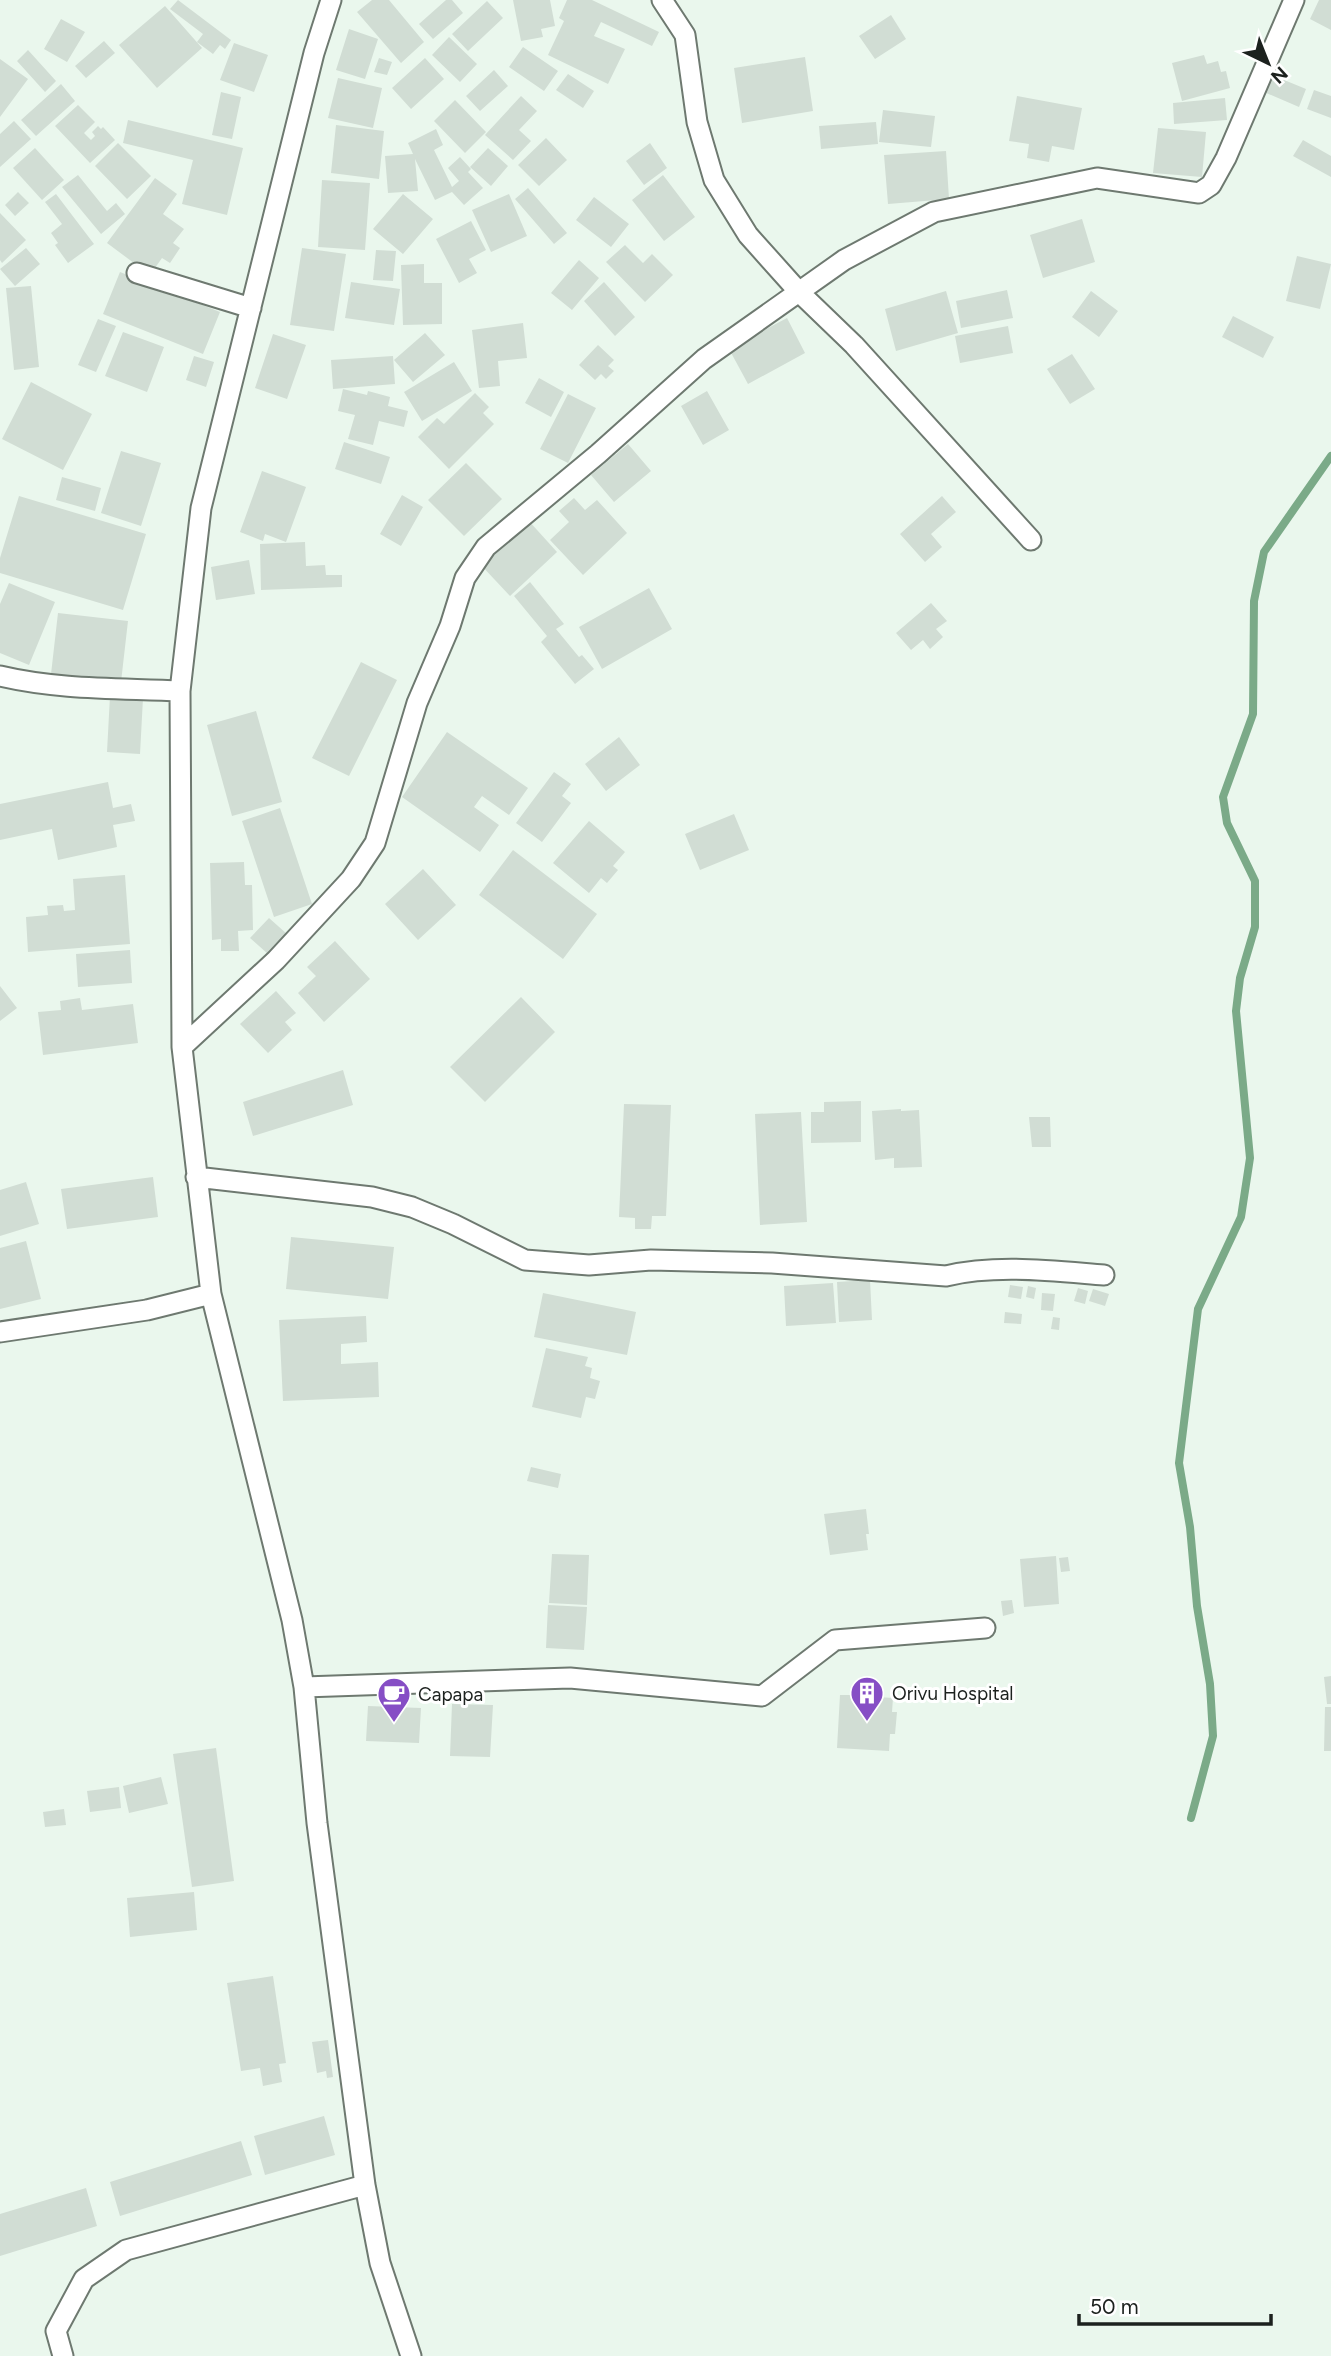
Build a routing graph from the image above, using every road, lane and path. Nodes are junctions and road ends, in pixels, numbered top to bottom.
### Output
1 (331, 0) edge
2 (662, 0) edge
3 (1294, 0) edge
4 (138, 273) dead end
5 (799, 292) junction
6 (251, 308) junction
7 (1031, 540) dead end
8 (0, 676) edge
9 (180, 691) junction
10 (182, 1047) junction
11 (196, 1177) junction
12 (1104, 1275) dead end
13 (211, 1294) junction
14 (0, 1332) edge
15 (985, 1628) dead end
16 (304, 1687) junction
17 (365, 2185) junction
18 (63, 2356) edge
19 (411, 2356) edge

1 - 6 street
2 - 5 street
3 - 5 street
4 - 6 street
5 - 7 street
5 - 10 street
6 - 9 street
8 - 9 street
9 - 10 street
10 - 11 street
11 - 12 street
11 - 13 street
13 - 14 street
13 - 16 street
15 - 16 street
16 - 17 street
17 - 18 street
17 - 19 street

